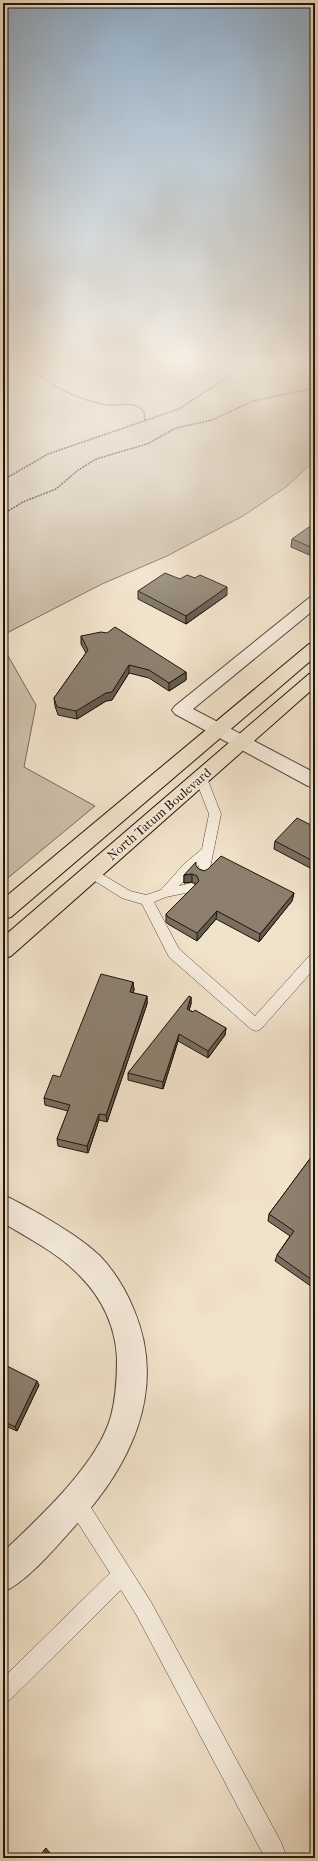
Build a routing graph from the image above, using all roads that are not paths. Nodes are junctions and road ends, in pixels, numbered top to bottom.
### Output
1 (315, 601) edge
2 (315, 648) edge
3 (315, 678) edge
4 (228, 736) junction
5 (201, 778) junction
6 (315, 781) edge
7 (208, 851) junction
8 (203, 873) edge
9 (91, 874) junction
10 (191, 888) edge
11 (165, 893) junction
12 (146, 900) junction
13 (3, 910) edge
14 (3, 950) edge
15 (315, 959) edge
16 (3, 1208) edge
17 (76, 1502) junction
18 (3, 1574) edge
19 (122, 1575) junction
20 (3, 1693) edge
21 (276, 1858) edge

1 - 4 street
2 - 4 main road, North Tatum Boulevard
3 - 4 main road, North Tatum Boulevard
4 - 5 main road, North Tatum Boulevard
4 - 6 street
4 - 13 main road, North Tatum Boulevard
5 - 7 lane
5 - 9 main road, North Tatum Boulevard
7 - 8 lane
7 - 11 lane
9 - 12 lane
9 - 14 main road, North Tatum Boulevard
10 - 11 lane
11 - 12 lane
12 - 15 lane
16 - 17 street
17 - 18 street
17 - 19 lane
19 - 20 lane
19 - 21 lane

